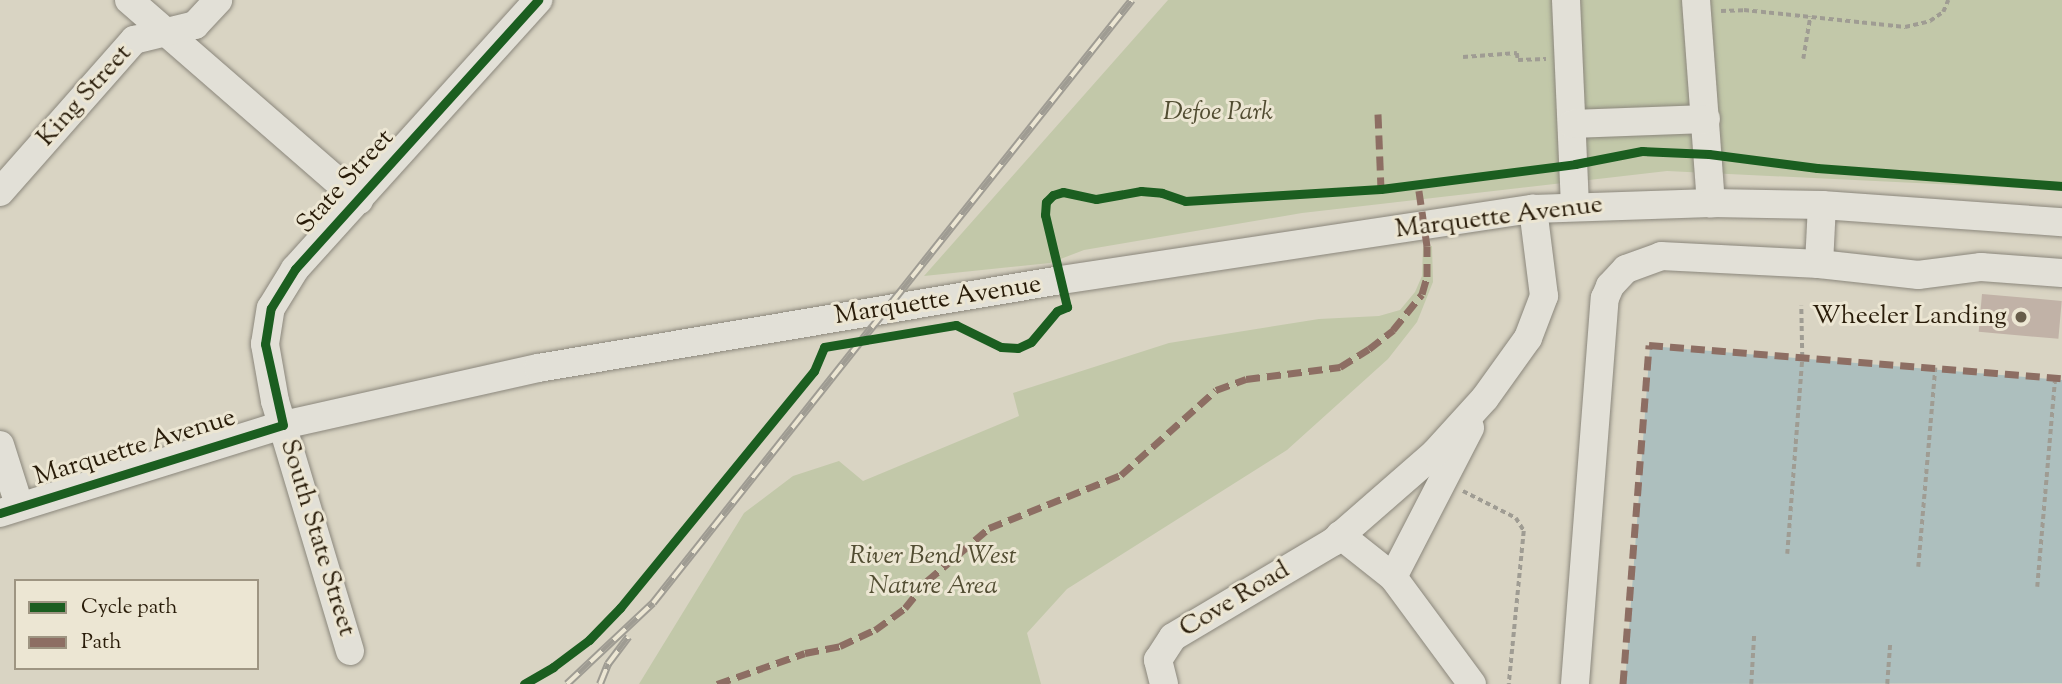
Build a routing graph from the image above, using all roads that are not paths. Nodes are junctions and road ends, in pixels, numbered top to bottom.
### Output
1 (129, 0) edge
2 (218, 0) edge
3 (538, 0) edge
4 (1566, 0) edge
5 (1696, 6) edge
6 (166, 31) junction
7 (1706, 118) junction
8 (1572, 124) junction
9 (0, 192) edge
10 (359, 200) junction
11 (1710, 203) junction
12 (1822, 205) junction
13 (1575, 206) junction
14 (1533, 209) junction
15 (2062, 222) edge
16 (1819, 264) junction
17 (2062, 273) edge
18 (1485, 398) junction
19 (283, 425) junction
20 (0, 445) edge
21 (9, 509) edge
22 (1340, 535) junction
23 (1393, 578) junction
24 (351, 651) dead end
25 (1164, 684) edge
26 (1472, 684) edge
27 (1575, 684) edge

1 - 6 street
2 - 6 street, King Street
3 - 10 street, State Street
4 - 8 street
5 - 7 street
6 - 9 street, King Street
6 - 10 street
7 - 8 street
7 - 11 street
8 - 13 street
10 - 19 street, State Street
11 - 12 street, Marquette Avenue
11 - 13 street, Marquette Avenue
12 - 15 street, Marquette Avenue
12 - 16 street
13 - 14 street, Marquette Avenue
14 - 18 street, Cove Road
14 - 19 street, Marquette Avenue
16 - 17 street
16 - 27 street
18 - 22 street, Cove Road
18 - 23 street, Cove Road
19 - 21 street, Marquette Avenue
19 - 24 street, South State Street
20 - 21 street
22 - 23 street
22 - 25 street, Cove Road
23 - 26 street

